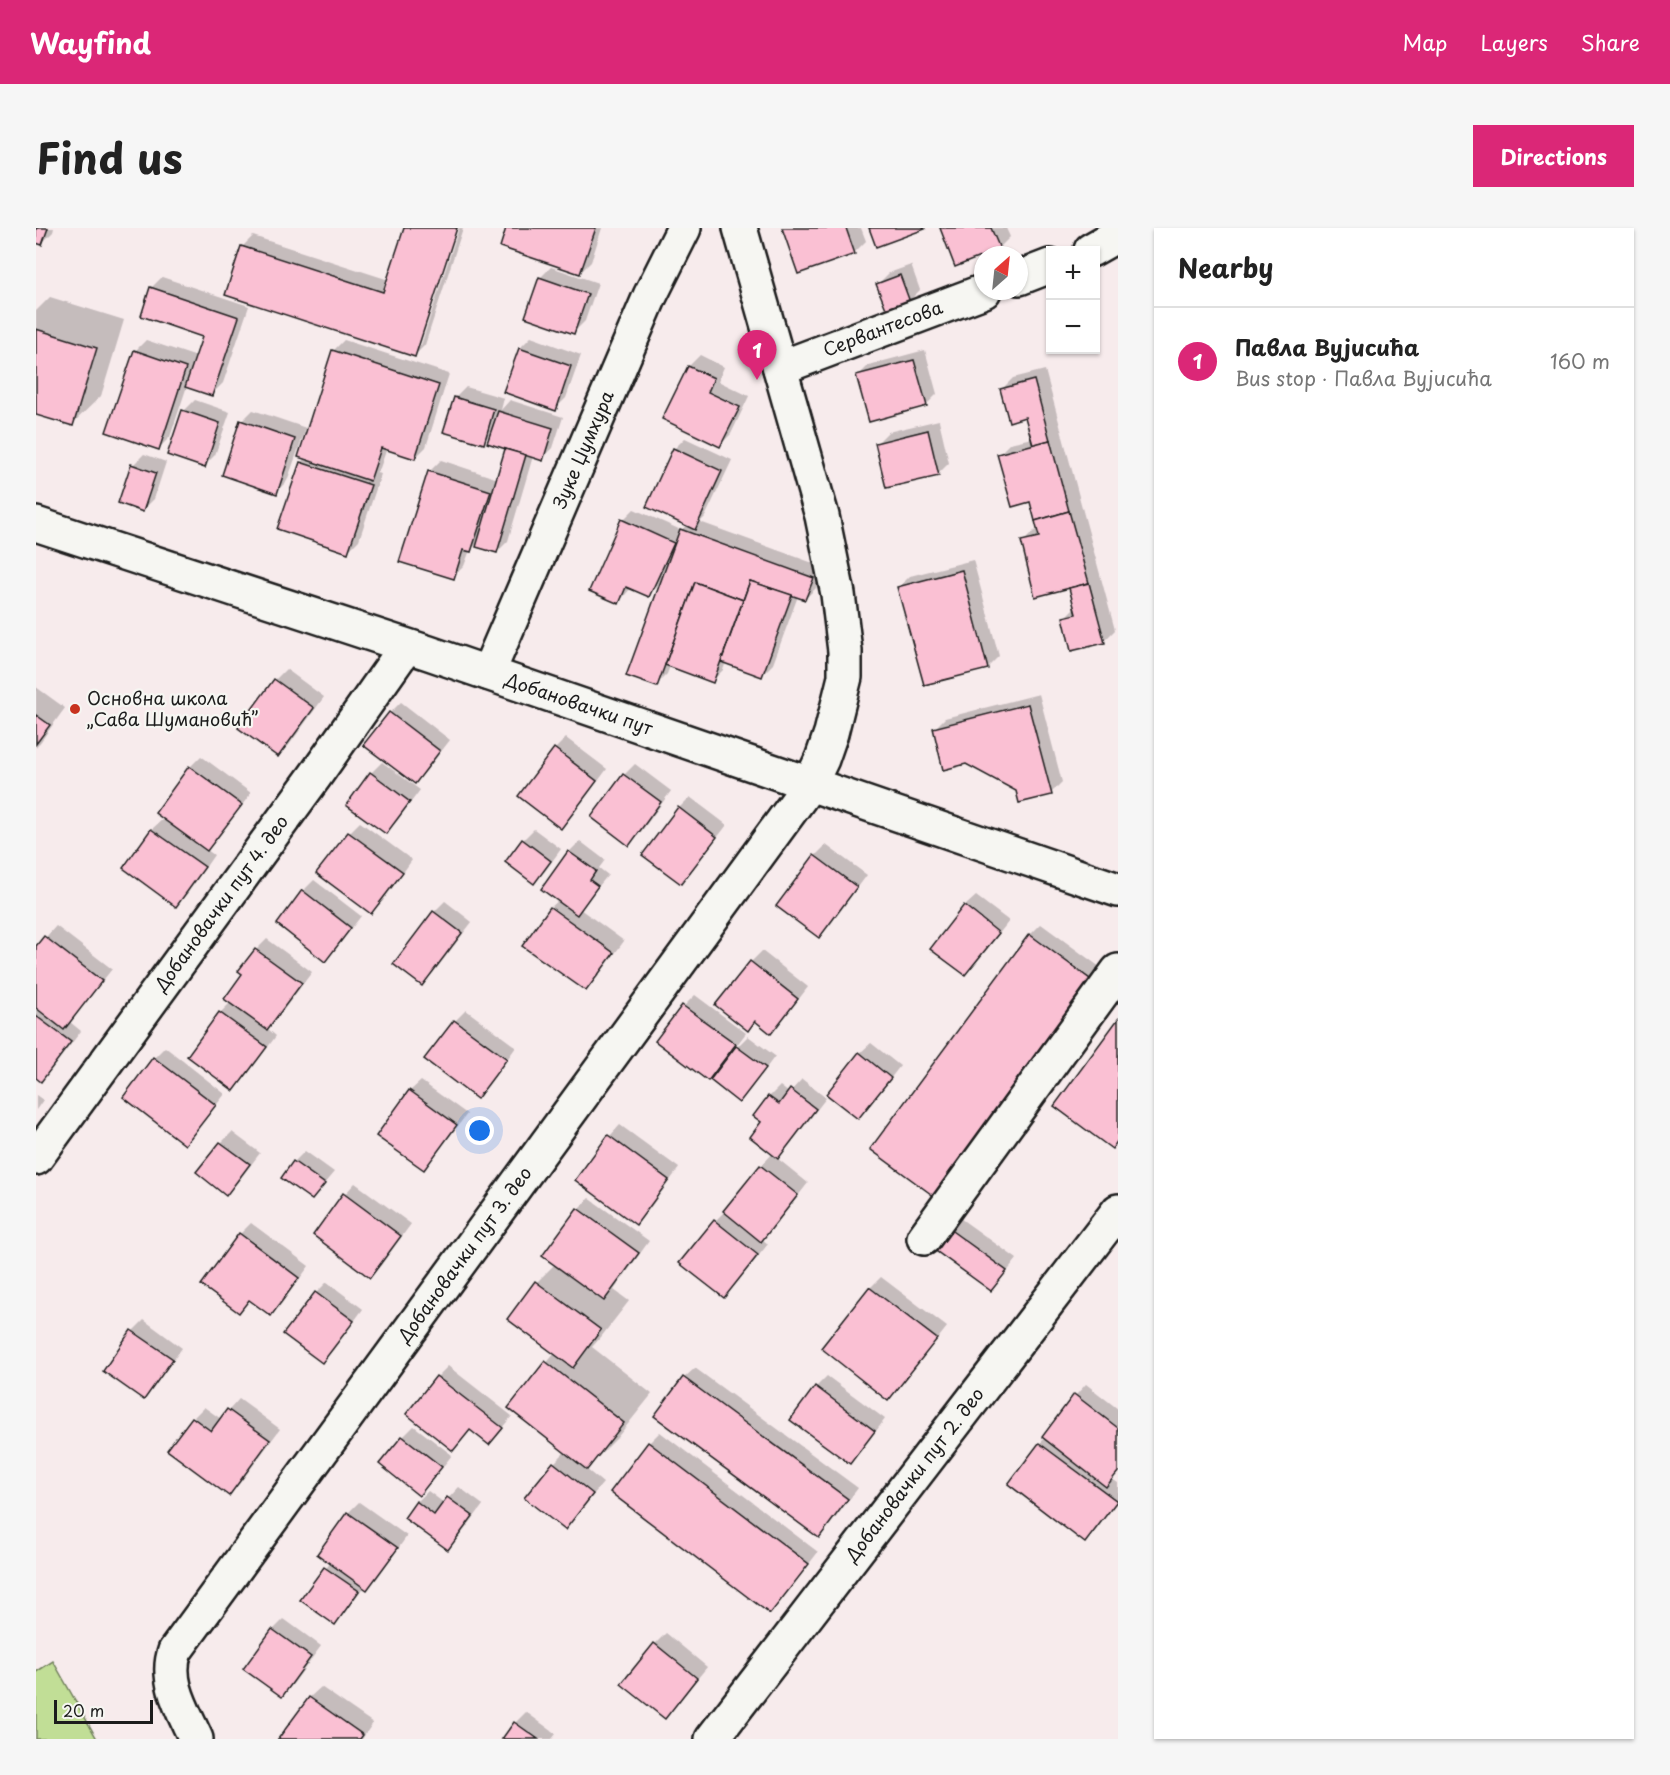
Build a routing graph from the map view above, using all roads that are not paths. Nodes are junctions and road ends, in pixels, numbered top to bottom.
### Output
1 (684, 228) edge
2 (740, 228) edge
3 (1118, 233) edge
4 (1098, 246) edge
5 (1046, 268) edge
6 (1028, 275) edge
7 (974, 295) edge
8 (780, 368) junction
9 (36, 524) edge
10 (406, 646) junction
11 (488, 673) junction
12 (810, 784) junction
13 (1118, 890) edge
14 (1118, 971) edge
15 (36, 1158) edge
16 (1118, 1211) edge
17 (924, 1238) dead end
18 (196, 1739) edge
19 (712, 1739) edge

1 - 11 street, Зуке Џумхура
2 - 8 street, Добановачки пут 3. део
3 - 4 street
5 - 6 street
7 - 8 street, Сервантесова
8 - 12 street, Добановачки пут 3. део
9 - 10 street, Добановачки пут
10 - 11 street, Добановачки пут
10 - 15 street, Добановачки пут 4. део
11 - 12 street, Добановачки пут
12 - 13 street, Добановачки пут
12 - 18 street, Добановачки пут 3. део
14 - 17 street
16 - 19 street, Добановачки пут 2. део

